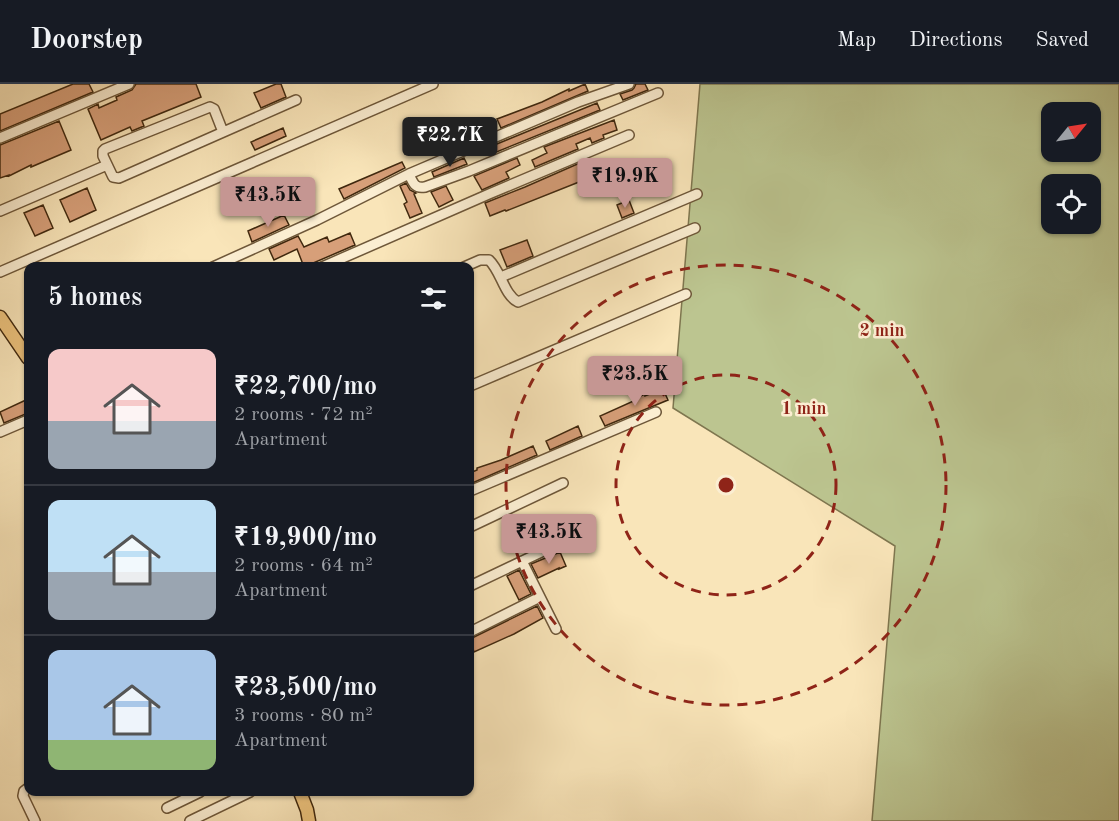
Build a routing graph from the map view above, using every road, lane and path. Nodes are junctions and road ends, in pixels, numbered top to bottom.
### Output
1 (129, 84) edge
2 (433, 84) edge
3 (629, 84) edge
4 (658, 93) dead end
5 (296, 100) dead end
6 (224, 132) junction
7 (629, 135) dead end
8 (0, 138) edge
9 (107, 165) junction
10 (409, 174) junction
11 (697, 194) dead end
12 (0, 211) edge
13 (695, 228) dead end
14 (224, 262) edge
15 (333, 262) edge
16 (474, 263) edge
17 (0, 272) edge
18 (501, 277) junction
19 (686, 294) dead end
20 (0, 317) edge
21 (24, 349) edge
22 (474, 384) edge
23 (656, 412) dead end
24 (24, 422) edge
25 (0, 432) edge
26 (563, 483) dead end
27 (474, 489) edge
28 (474, 525) edge
29 (577, 535) dead end
30 (522, 561) junction
31 (474, 584) edge
32 (540, 597) junction
33 (556, 629) dead end
34 (474, 630) edge
35 (24, 791) edge
36 (192, 796) edge
37 (242, 796) edge
38 (302, 796) edge
39 (167, 808) dead end
40 (35, 821) edge
41 (190, 821) edge
42 (309, 821) edge

1 - 8 street
2 - 17 street
3 - 10 street
4 - 10 street
5 - 6 street
6 - 9 street
6 - 9 street
7 - 15 street
9 - 12 street
10 - 14 street
11 - 18 street
13 - 18 street
16 - 18 street
19 - 22 street
20 - 21 main road
23 - 27 street
24 - 25 street
26 - 28 street
29 - 30 street
30 - 31 street
30 - 32 street
32 - 33 street
32 - 34 street
35 - 40 street
36 - 39 street
37 - 41 street
38 - 42 main road

